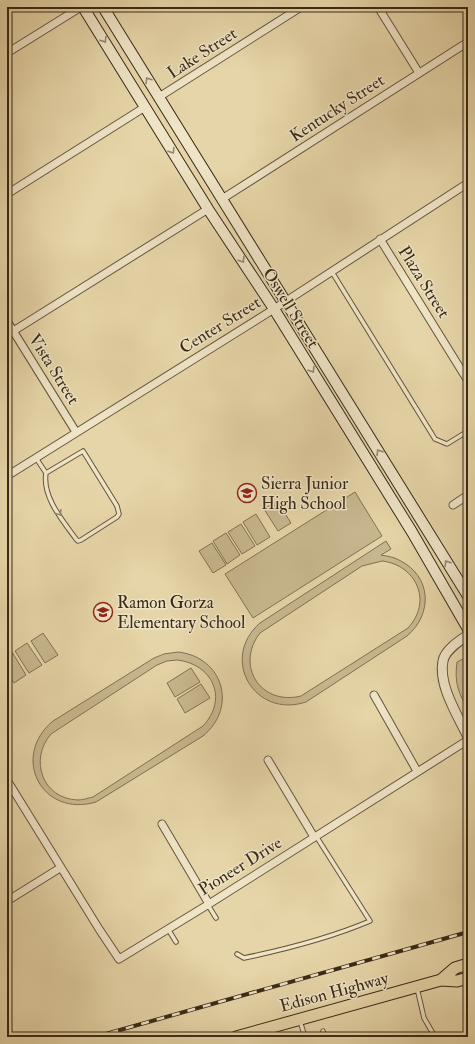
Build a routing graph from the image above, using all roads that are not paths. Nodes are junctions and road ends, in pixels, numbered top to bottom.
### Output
1 (82, 7) edge
2 (103, 7) edge
3 (300, 7) edge
4 (378, 7) edge
5 (468, 42) edge
6 (7, 53) edge
7 (419, 73) junction
8 (159, 98) junction
9 (145, 106) junction
10 (468, 184) edge
11 (7, 194) edge
12 (222, 199) junction
13 (208, 209) junction
14 (380, 239) junction
15 (331, 271) junction
16 (285, 301) junction
17 (274, 309) junction
18 (7, 321) edge
19 (10, 333) edge
20 (468, 381) edge
21 (468, 431) edge
22 (76, 432) junction
23 (36, 458) junction
24 (46, 473) junction
25 (7, 476) edge
26 (468, 495) edge
27 (453, 505) dead end
28 (468, 596) edge
29 (468, 630) edge
30 (468, 635) edge
31 (374, 695) dead end
32 (468, 737) edge
33 (468, 740) edge
34 (268, 760) dead end
35 (417, 771) junction
36 (7, 780) edge
37 (162, 824) dead end
38 (315, 837) junction
39 (60, 868) junction
40 (7, 901) edge
41 (208, 904) junction
42 (216, 918) dead end
43 (168, 930) junction
44 (176, 942) dead end
45 (237, 954) dead end
46 (468, 964) edge
47 (468, 978) edge
48 (441, 980) junction
49 (416, 987) junction
50 (299, 1020) junction
51 (323, 1031) dead end
52 (236, 1037) edge
53 (305, 1037) edge
54 (325, 1037) edge
55 (435, 1037) edge

1 - 6 street
1 -> 9 main road, Oswell Street
8 -> 2 main road, Oswell Street
3 - 8 street, Lake Street
4 - 7 street
5 - 7 street, Kentucky Street
7 - 12 street, Kentucky Street
8 - 12 main road, Oswell Street
9 - 11 street
9 -> 13 main road, Oswell Street
10 - 14 street, Center Street
12 - 16 main road, Oswell Street
13 -> 17 main road, Oswell Street
13 - 19 street
14 - 15 street, Center Street
14 - 20 street, Plaza Street
15 - 16 street, Center Street
15 - 21 lane
16 - 17 street, Center Street
28 -> 16 main road, Oswell Street
17 - 22 street, Center Street
17 -> 29 main road, Oswell Street
18 - 19 street, Vista Street
19 - 22 street, Vista Street
22 - 23 street, Center Street
23 - 24 lane
23 - 25 street, Center Street
24 -> 24 lane
26 - 27 street
30 - 32 street
31 - 35 street
33 - 35 street, Pioneer Drive
34 - 38 street
35 - 38 street, Pioneer Drive
36 - 39 street
37 - 41 street
38 - 41 street, Pioneer Drive
38 - 45 lane
39 - 40 street
39 - 43 street, Pioneer Drive
41 - 42 lane
41 - 43 street, Pioneer Drive
43 - 44 lane
46 - 48 main road, Edison Highway
47 - 48 main road, Edison Highway
48 - 49 main road, Edison Highway
49 - 50 main road, Edison Highway
49 - 55 lane
50 - 52 main road, Edison Highway
50 - 53 lane
51 - 54 lane

